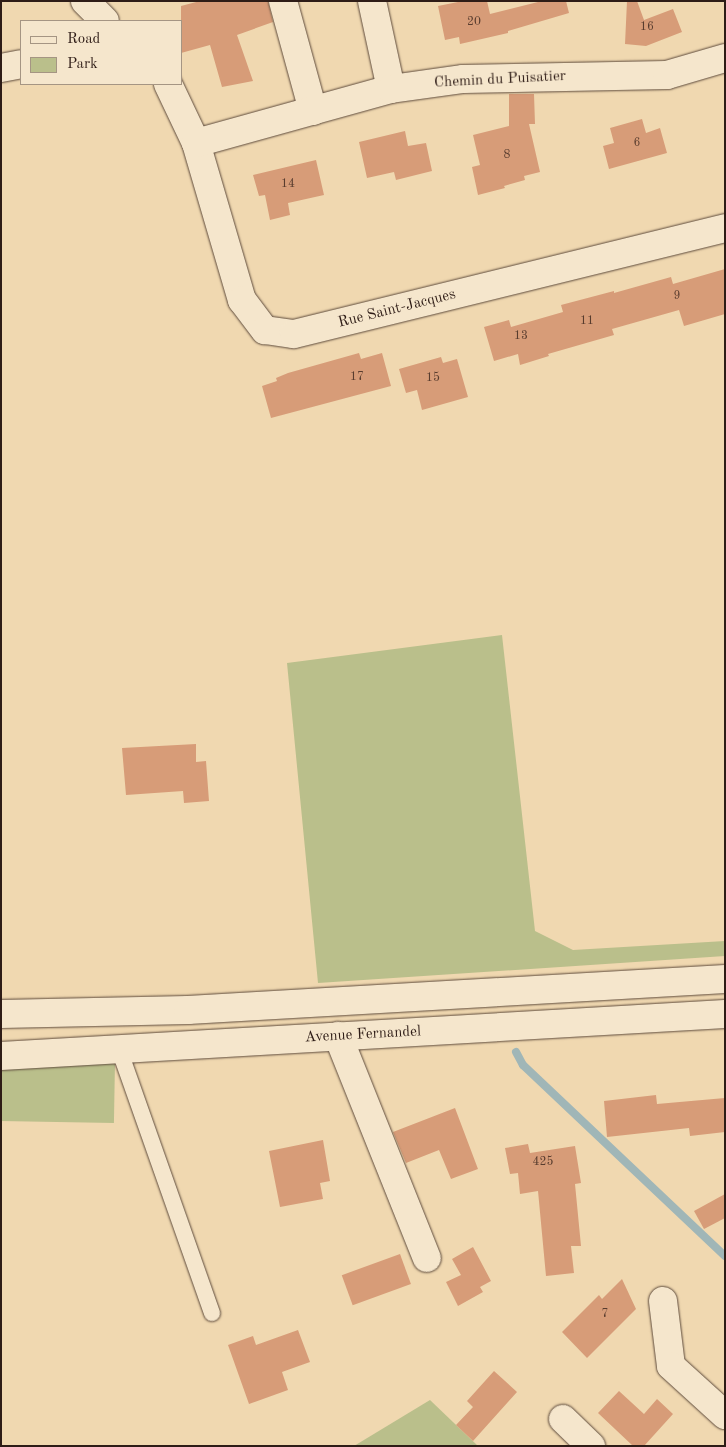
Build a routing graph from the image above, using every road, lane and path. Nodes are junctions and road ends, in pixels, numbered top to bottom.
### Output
1 (85, 1) edge
2 (283, 1) edge
3 (301, 1) edge
4 (372, 1) edge
5 (104, 20) edge
6 (725, 58) edge
7 (20, 64) edge
8 (1, 68) edge
9 (168, 85) edge
10 (391, 89) junction
11 (321, 109) junction
12 (196, 143) junction
13 (725, 228) edge
14 (725, 979) edge
15 (1, 1014) edge
16 (725, 1014) edge
17 (338, 1036) junction
18 (119, 1048) junction
19 (1, 1056) edge
20 (427, 1258) dead end
21 (663, 1300) dead end
22 (212, 1313) dead end
23 (725, 1415) edge
24 (563, 1420) dead end
25 (591, 1446) edge

1 - 5 street
2 - 11 street
3 - 11 street
4 - 10 street
6 - 10 street, Chemin du Puisatier
7 - 8 street
9 - 12 street
10 - 11 street, Chemin du Puisatier
11 - 12 street, Chemin du Puisatier
12 - 13 street, Rue Saint-Jacques
14 - 15 street
16 - 17 street, Avenue Fernandel
17 - 18 street, Avenue Fernandel
17 - 20 street
18 - 19 street, Avenue Fernandel
18 - 22 lane
21 - 23 street
24 - 25 street

